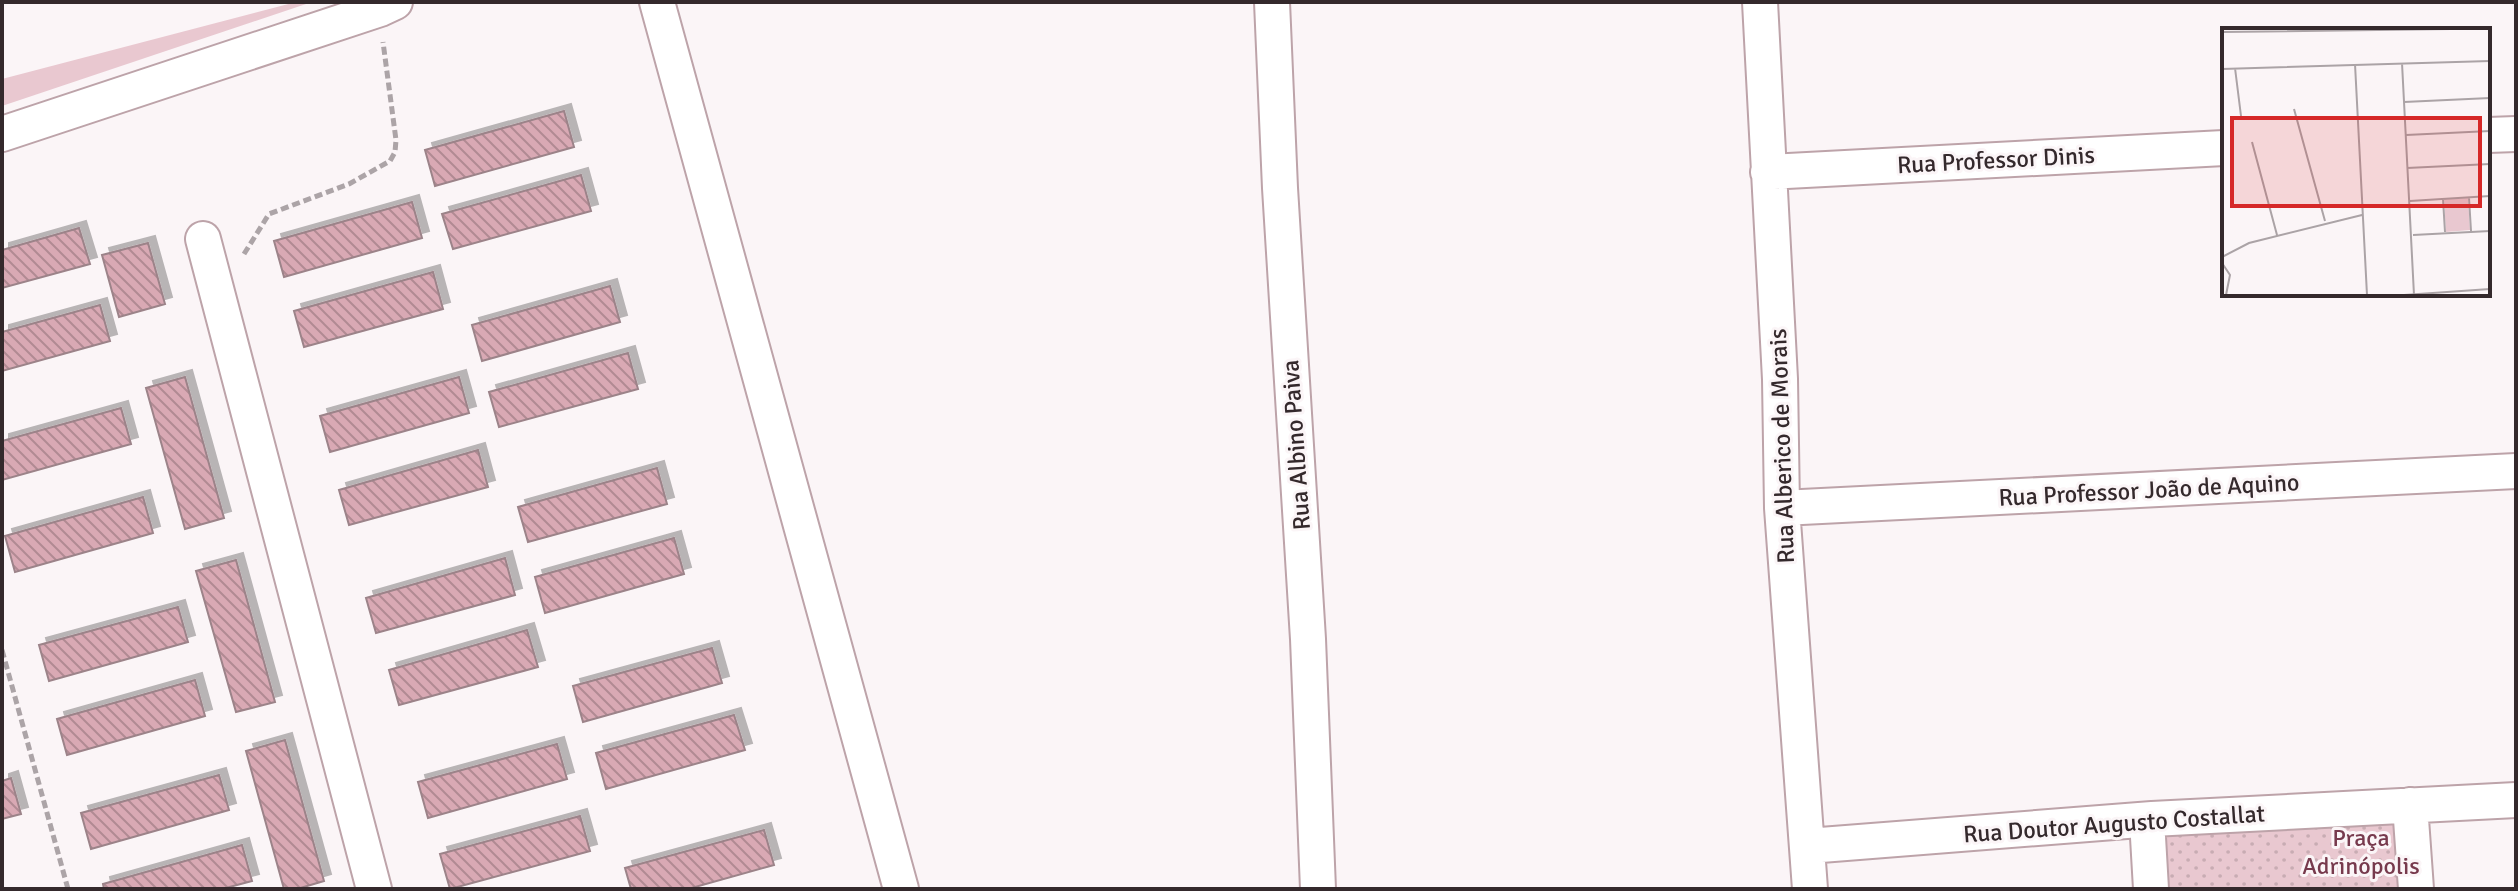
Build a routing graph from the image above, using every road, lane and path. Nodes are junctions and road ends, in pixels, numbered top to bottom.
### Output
1 (657, 2) edge
2 (1272, 2) edge
3 (1760, 2) edge
4 (388, 6) edge
5 (2, 134) edge
6 (2516, 134) edge
7 (2490, 135) edge
8 (2222, 148) edge
9 (1768, 172) junction
10 (206, 253) joint
11 (2516, 471) edge
12 (1782, 508) junction
13 (2, 650) edge
14 (2516, 800) edge
15 (2410, 805) junction
16 (2147, 820) junction
17 (1808, 846) junction
18 (68, 889) edge
19 (374, 889) edge
20 (901, 889) edge
21 (1318, 889) edge
22 (1810, 889) edge
23 (2151, 889) edge
24 (2416, 889) edge

1 - 20 street
2 - 21 street, Rua Albino Paiva
3 - 9 street, Rua Alberico de Morais
4 - 5 street
4 - 10 path
6 - 7 street
8 - 9 street, Rua Professor Dinis
9 - 12 street, Rua Alberico de Morais
10 - 19 street
11 - 12 street, Rua Professor João de Aquino
12 - 17 street, Rua Alberico de Morais
13 - 18 path
14 - 15 street, Rua Doutor Augusto Costallat
15 - 16 street, Rua Doutor Augusto Costallat
15 - 24 street
16 - 17 street, Rua Doutor Augusto Costallat
16 - 23 street
17 - 22 street, Rua Alberico de Morais

